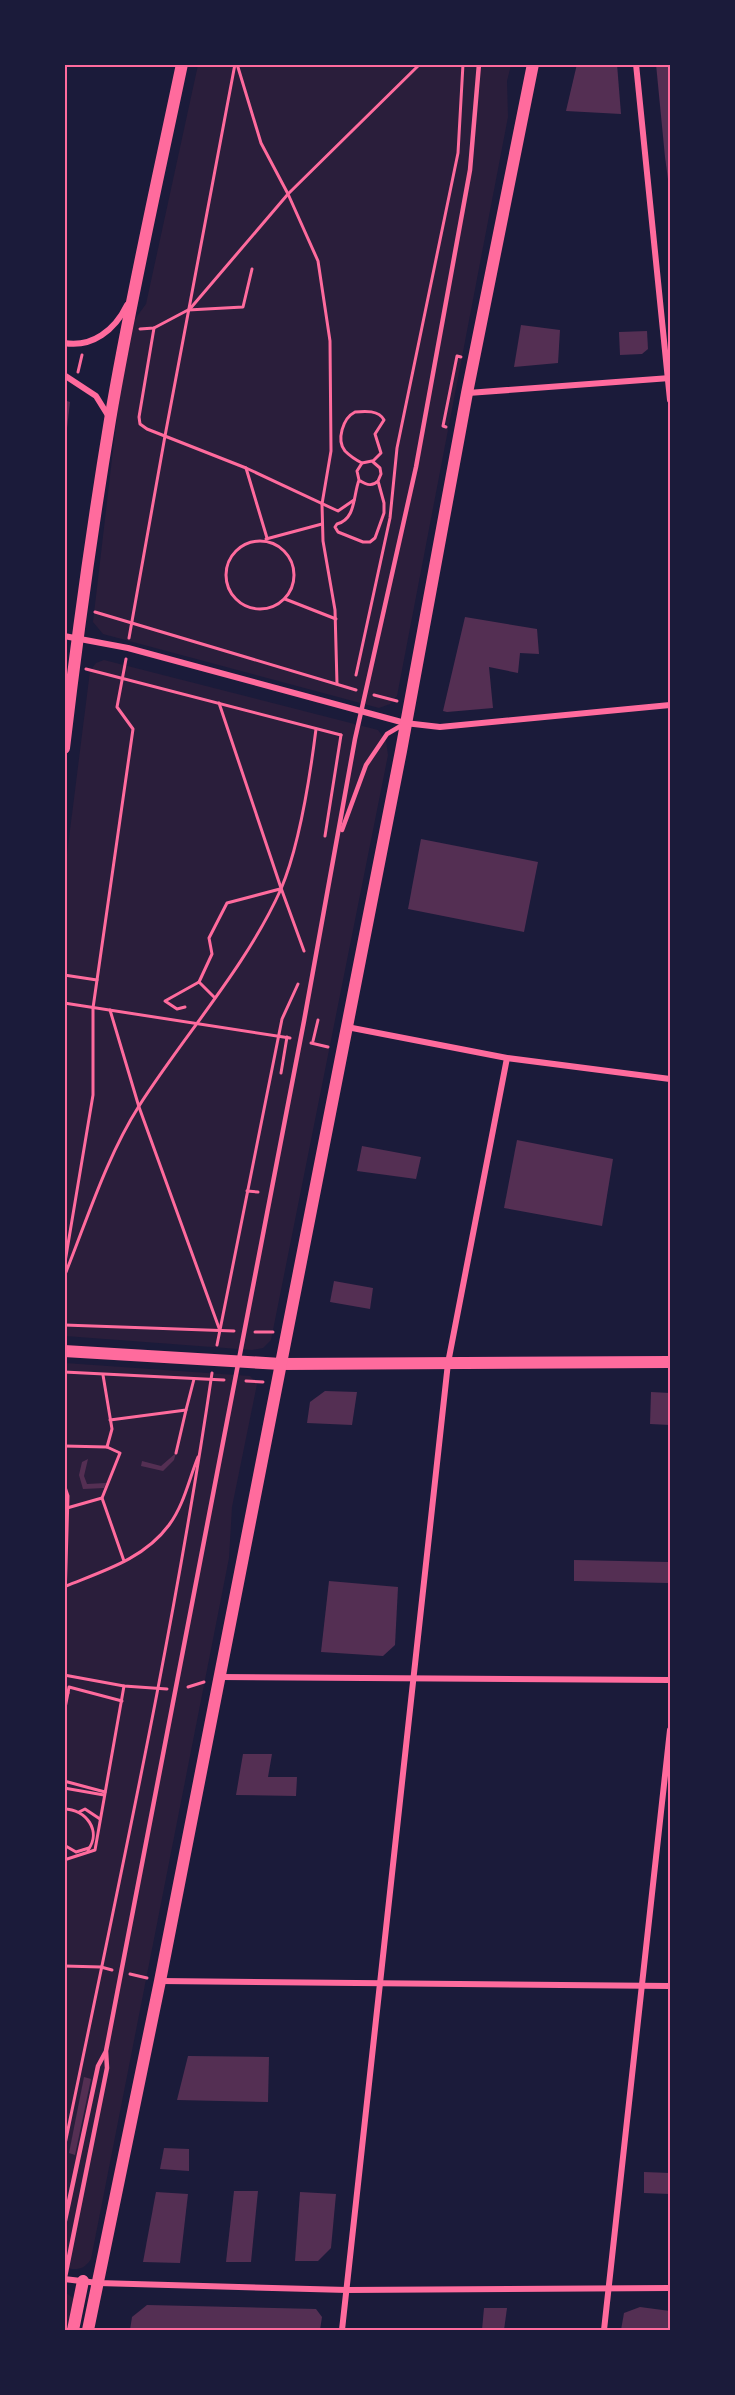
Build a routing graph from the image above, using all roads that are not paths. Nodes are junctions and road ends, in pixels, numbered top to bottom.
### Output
1 (182, 64) edge
2 (479, 64) edge
3 (533, 64) edge
4 (636, 64) edge
5 (135, 288) junction
6 (64, 343) edge
7 (64, 375) edge
8 (670, 378) edge
9 (467, 393) junction
10 (670, 400) edge
11 (110, 419) junction
12 (64, 636) edge
13 (78, 638) junction
14 (670, 705) edge
15 (360, 712) junction
16 (405, 723) junction
17 (64, 748) edge
18 (338, 841) junction
19 (346, 1027) junction
20 (507, 1058) junction
21 (670, 1079) edge
22 (64, 1351) edge
23 (238, 1362) junction
24 (670, 1362) edge
25 (448, 1363) junction
26 (281, 1364) junction
27 (219, 1677) junction
28 (414, 1677) junction
29 (670, 1680) edge
30 (670, 1730) edge
31 (160, 1981) junction
32 (380, 1984) junction
33 (670, 1986) edge
34 (643, 1987) junction
35 (106, 2051) junction
36 (64, 2225) edge
37 (65, 2280) edge
38 (83, 2281) junction
39 (98, 2283) junction
40 (608, 2287) junction
41 (670, 2288) edge
42 (347, 2290) junction
43 (73, 2331) edge
44 (88, 2331) edge
45 (342, 2331) edge
46 (603, 2331) edge

1 - 5 main road
2 - 15 lane
3 - 9 main road
4 - 8 street
5 - 6 street
5 - 11 main road
7 - 11 street
8 - 9 street
8 - 10 street
9 - 16 main road
11 - 13 main road
12 - 13 street
13 - 15 street
13 - 17 main road
14 - 16 street
15 - 16 street
15 - 18 lane
16 - 18 lane
16 - 19 main road
18 - 23 lane
19 - 20 street
19 - 26 main road
20 - 21 street
20 - 25 street
22 - 23 main road
23 - 26 main road
23 - 35 lane
24 - 25 main road
25 - 26 main road
25 - 28 street
26 - 27 main road
27 - 28 street
27 - 31 main road
28 - 29 street
28 - 32 street
30 - 34 street
31 - 32 street
31 - 39 main road
32 - 34 street
32 - 42 street
33 - 34 street
34 - 40 street
35 - 36 lane
35 - 37 lane
37 - 38 street
38 - 39 street
38 - 43 main road
39 - 42 street
39 - 44 main road
40 - 41 street
40 - 42 street
40 - 46 street
42 - 45 street

